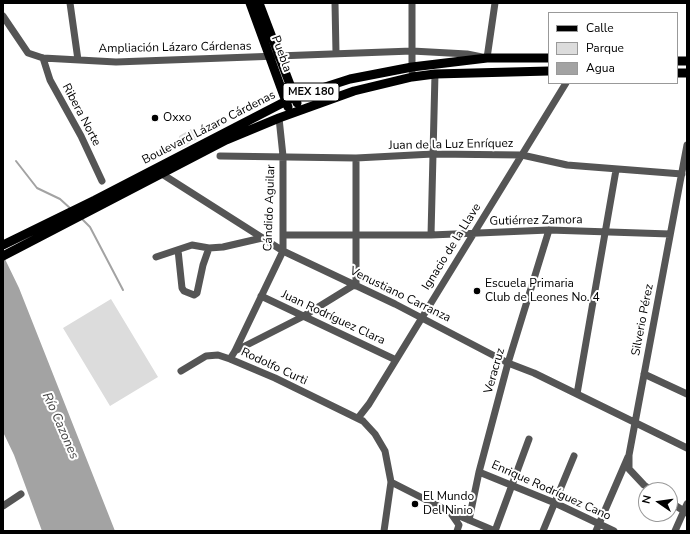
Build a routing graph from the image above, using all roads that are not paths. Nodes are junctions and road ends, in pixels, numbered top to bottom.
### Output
1 (70, 3) edge
2 (250, 3) edge
3 (259, 3) edge
4 (335, 3) edge
5 (412, 3) edge
6 (495, 3) edge
7 (3, 16) edge
8 (412, 51) junction
9 (336, 53) junction
10 (274, 57) junction
11 (43, 58) junction
12 (487, 58) junction
13 (535, 58) junction
14 (548, 58) edge
15 (78, 60) junction
16 (412, 67) junction
17 (533, 70) junction
18 (548, 70) edge
19 (435, 74) junction
20 (412, 77) junction
21 (565, 84) edge
22 (290, 99) junction
23 (295, 112) junction
24 (279, 118) junction
25 (687, 145) edge
26 (433, 154) junction
27 (522, 155) junction
28 (220, 156) dead end
29 (283, 156) junction
30 (356, 158) junction
31 (616, 170) junction
32 (162, 174) junction
33 (682, 174) junction
34 (102, 181) dead end
35 (550, 230) junction
36 (606, 231) junction
37 (474, 233) junction
38 (431, 234) junction
39 (670, 234) junction
40 (283, 235) junction
41 (356, 235) junction
42 (262, 238) junction
43 (3, 245) edge
44 (209, 248) junction
45 (178, 250) junction
46 (283, 251) junction
47 (3, 256) edge
48 (156, 257) dead end
49 (355, 285) junction
50 (261, 296) junction
51 (302, 317) junction
52 (422, 318) junction
53 (235, 351) junction
54 (230, 359) junction
55 (396, 360) junction
56 (508, 363) junction
57 (181, 371) dead end
58 (644, 374) junction
59 (577, 394) junction
60 (687, 394) edge
61 (358, 418) junction
62 (635, 423) junction
63 (529, 440) dead end
64 (687, 448) edge
65 (629, 455) junction
66 (574, 456) dead end
67 (479, 472) junction
68 (391, 482) junction
69 (641, 482) edge
70 (511, 485) junction
71 (21, 494) dead end
72 (555, 503) junction
73 (3, 506) edge
74 (686, 509) edge
75 (450, 512) junction
76 (469, 520) junction
77 (477, 523) junction
78 (599, 524) junction
79 (384, 531) edge
80 (457, 531) edge
81 (479, 531) edge
82 (495, 531) edge
83 (543, 531) edge
84 (596, 531) edge
85 (614, 531) edge
86 (675, 531) edge

1 - 15 street
2 - 10 main road, Puebla
3 - 10 main road, Puebla
4 - 9 street
5 - 8 street
6 - 12 street
7 - 11 street, Ampliación Lázaro Cárdenas
8 - 9 street, Ampliación Lázaro Cárdenas
8 - 12 street, Ampliación Lázaro Cárdenas
8 - 16 street
9 - 10 street, Ampliación Lázaro Cárdenas
10 - 15 street, Ampliación Lázaro Cárdenas
10 - 22 main road, Puebla
11 - 15 street, Ampliación Lázaro Cárdenas
11 - 34 street, Ribera Norte
12 - 13 main road, Boulevard Lázaro Cárdenas / MEX 180
12 - 16 main road, Boulevard Lázaro Cárdenas / MEX 180
13 - 14 main road, Boulevard Lázaro Cárdenas / MEX 180
13 - 17 street
16 - 20 street
16 - 22 main road, Boulevard Lázaro Cárdenas / MEX 180
17 - 18 main road, Boulevard Lázaro Cárdenas / MEX 180
17 - 19 main road, Boulevard Lázaro Cárdenas / MEX 180
19 - 20 main road, Boulevard Lázaro Cárdenas / MEX 180
19 - 26 street
20 - 23 main road, Boulevard Lázaro Cárdenas / MEX 180
21 - 27 street, Ignacio de la Llave
22 - 23 main road, Puebla
22 - 43 main road, Boulevard Lázaro Cárdenas / MEX 180
23 - 24 main road, Boulevard Lázaro Cárdenas / MEX 180
24 - 29 street, Cándido Aguilar
24 - 32 main road, Boulevard Lázaro Cárdenas / MEX 180
25 - 33 street, Silverio Pérez
26 - 27 street, Juan de la Luz Enríquez
26 - 30 street, Juan de la Luz Enríquez
26 - 38 street
27 - 31 street, Juan de la Luz Enríquez
27 - 37 street, Ignacio de la Llave
28 - 29 street, Juan de la Luz Enríquez
29 - 30 street, Juan de la Luz Enríquez
29 - 40 street, Cándido Aguilar
30 - 41 street
31 - 33 street, Juan de la Luz Enríquez
31 - 36 street
32 - 42 street, Venustiano Carranza
32 - 47 main road, Boulevard Lázaro Cárdenas / MEX 180
33 - 39 street, Silverio Pérez
35 - 36 street, Gutiérrez Zamora
35 - 37 street, Gutiérrez Zamora
35 - 56 street, Veracruz
36 - 39 street, Gutiérrez Zamora
36 - 59 street
37 - 38 street, Gutiérrez Zamora
37 - 52 street, Ignacio de la Llave
38 - 41 street, Gutiérrez Zamora
39 - 58 street, Silverio Pérez
40 - 41 street, Gutiérrez Zamora
40 - 46 street, Cándido Aguilar
41 - 49 street
42 - 44 street
42 - 46 street, Venustiano Carranza
44 - 45 street
44 - 45 street
45 - 48 street
46 - 49 street, Venustiano Carranza
46 - 50 street, Cándido Aguilar
49 - 51 street
49 - 52 street, Venustiano Carranza
50 - 51 street, Juan Rodríguez Clara
50 - 53 street, Cándido Aguilar
51 - 53 street
51 - 55 street, Juan Rodríguez Clara
52 - 55 street, Ignacio de la Llave
52 - 56 street, Venustiano Carranza
53 - 54 street, Cándido Aguilar
54 - 57 street, Rodolfo Curti
54 - 61 street, Rodolfo Curti
55 - 61 street, Ignacio de la Llave
56 - 59 street, Venustiano Carranza
56 - 67 street, Veracruz
58 - 60 street
58 - 62 street, Silverio Pérez
59 - 62 street, Venustiano Carranza
61 - 68 street
62 - 64 street, Venustiano Carranza
62 - 65 street, Silverio Pérez
63 - 70 street
65 - 69 street, Silverio Pérez
65 - 78 street
66 - 72 street
67 - 70 street, Enrique Rodríguez Cano
67 - 76 street, Veracruz
68 - 75 street
68 - 79 street
70 - 72 street, Enrique Rodríguez Cano
70 - 82 street
71 - 73 street
72 - 78 street, Enrique Rodríguez Cano
72 - 83 street
74 - 86 street
75 - 76 street
75 - 80 street
76 - 77 street
77 - 81 street
77 - 82 street
78 - 84 street
78 - 85 street, Enrique Rodríguez Cano

